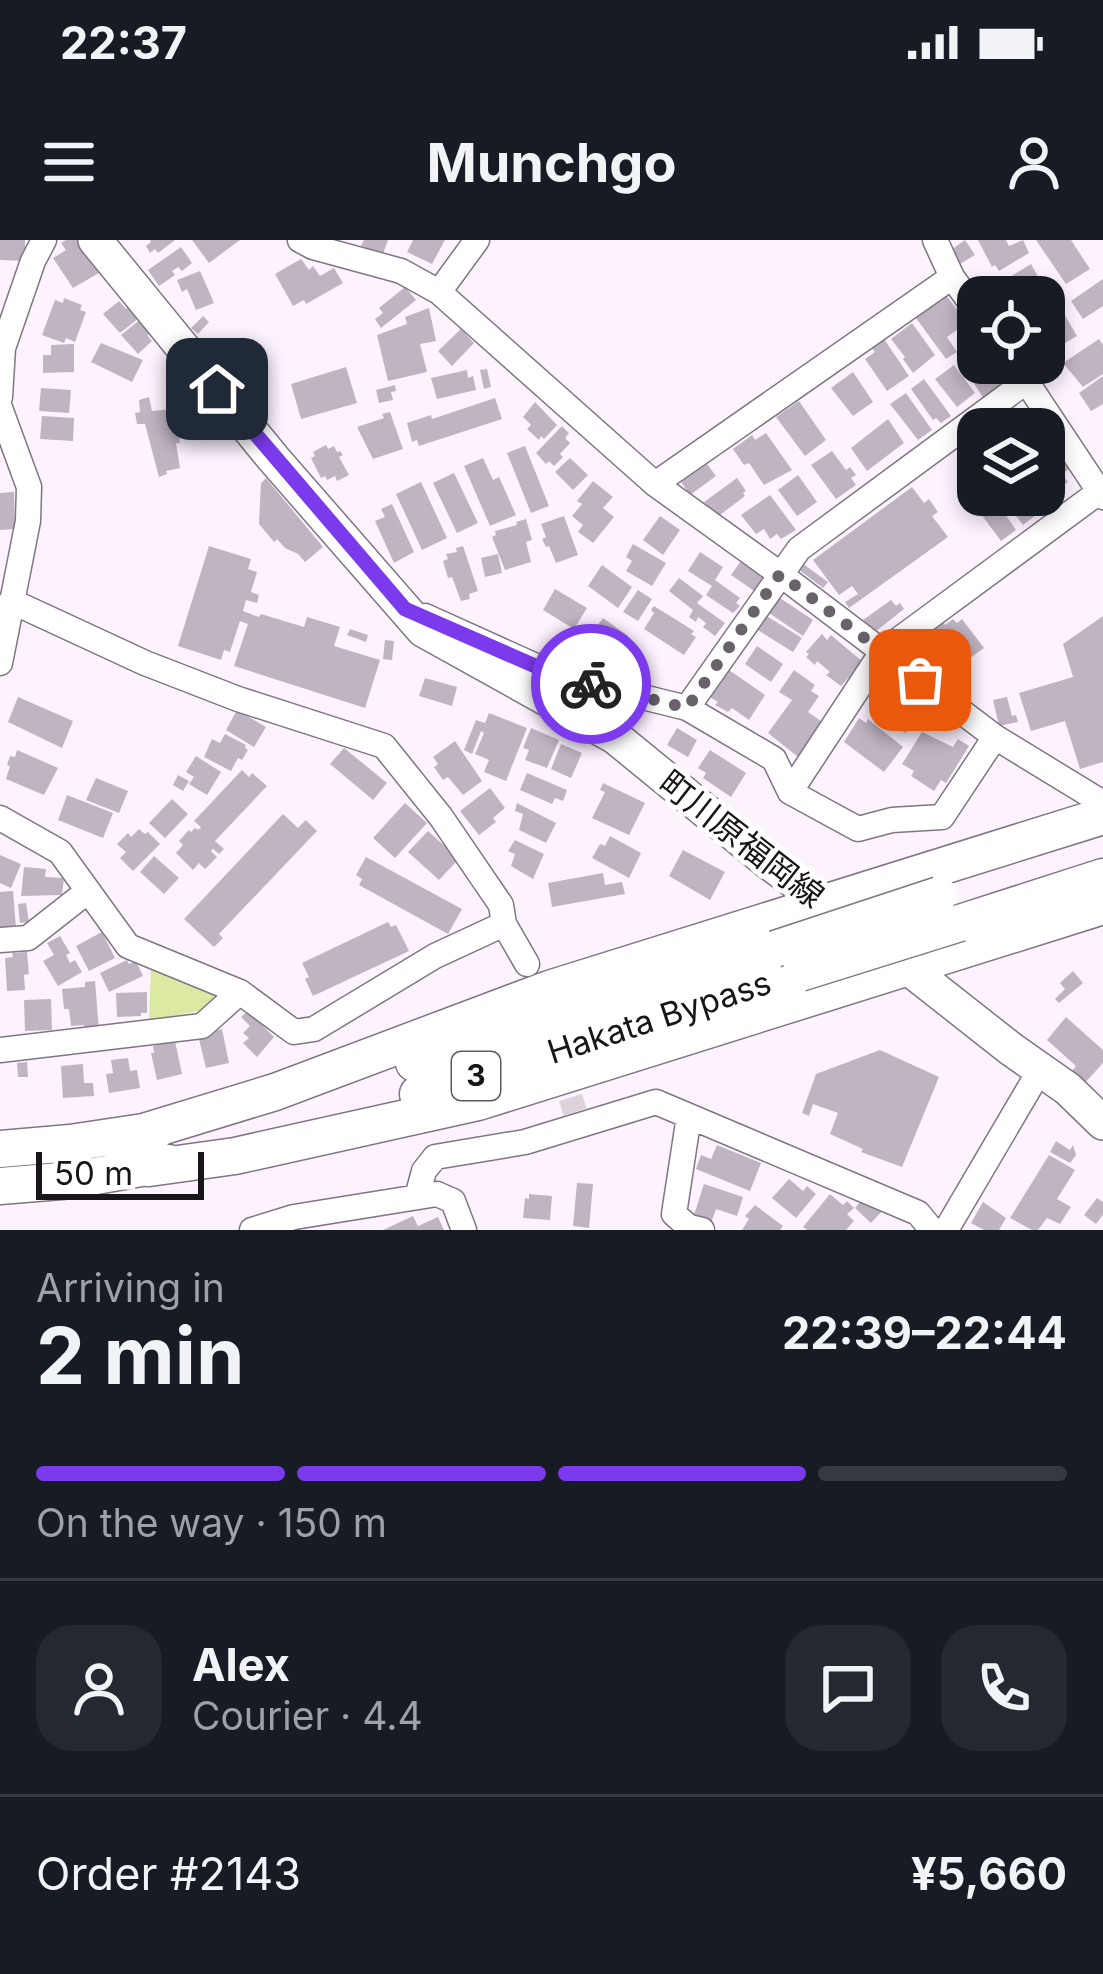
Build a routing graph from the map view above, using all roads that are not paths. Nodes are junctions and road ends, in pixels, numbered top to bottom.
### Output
1 (44, 240) edge
2 (95, 240) edge
3 (300, 240) edge
4 (477, 240) edge
5 (934, 240) edge
6 (952, 277) junction
7 (957, 284) edge
8 (439, 292) junction
9 (1006, 384) edge
10 (1029, 384) edge
11 (0, 397) edge
12 (0, 408) edge
13 (655, 484) junction
14 (1102, 492) edge
15 (11, 548) edge
16 (780, 574) junction
17 (11, 601) junction
18 (405, 609) junction
19 (882, 652) junction
20 (0, 663) edge
21 (687, 708) junction
22 (995, 737) junction
23 (790, 792) junction
24 (1103, 803) edge
25 (1103, 816) edge
26 (0, 818) edge
27 (1103, 842) edge
28 (1103, 878) edge
29 (88, 891) junction
30 (825, 905) junction
31 (1103, 906) edge
32 (949, 909) junction
33 (504, 924) junction
34 (0, 940) edge
35 (527, 964) dead end
36 (908, 968) junction
37 (240, 992) junction
38 (0, 1050) edge
39 (1040, 1070) junction
40 (688, 1116) junction
41 (1103, 1123) edge
42 (0, 1148) edge
43 (141, 1151) junction
44 (0, 1186) edge
45 (417, 1197) junction
46 (297, 1223) edge
47 (252, 1230) edge
48 (464, 1230) edge
49 (702, 1230) edge
50 (932, 1230) edge
51 (946, 1230) edge

1 - 11 street
2 - 18 main road, 町川原福岡線
3 - 8 street
4 - 8 street
5 - 6 street
6 - 7 street
6 - 13 street
8 - 13 street
9 - 16 street
10 - 14 street
12 - 15 street
13 - 16 street
14 - 19 street
15 - 17 street
16 - 19 street
16 - 21 street
17 - 20 street
17 - 33 street
18 - 21 street
18 - 30 main road, 町川原福岡線
19 - 22 street
19 - 23 street
21 - 23 street
22 - 23 street
22 - 24 street
25 - 30 highway
26 - 29 street
27 - 32 highway, Hakata Bypass / 3
28 - 32 highway, Hakata Bypass / 3
29 - 34 street
29 - 37 street
30 - 36 main road, 町川原福岡線
30 - 43 highway
31 - 36 highway
32 - 43 highway, Hakata Bypass / 3, bridge
33 - 35 street
33 - 37 street
36 - 39 main road, 町川原福岡線
36 - 43 highway
37 - 38 street
39 - 41 main road, 町川原福岡線
39 - 51 street
40 - 45 street
40 - 49 street
40 - 50 street
42 - 43 highway, Hakata Bypass / 3
43 - 44 highway, Hakata Bypass / 3
45 - 46 street
45 - 48 street
46 - 47 street

